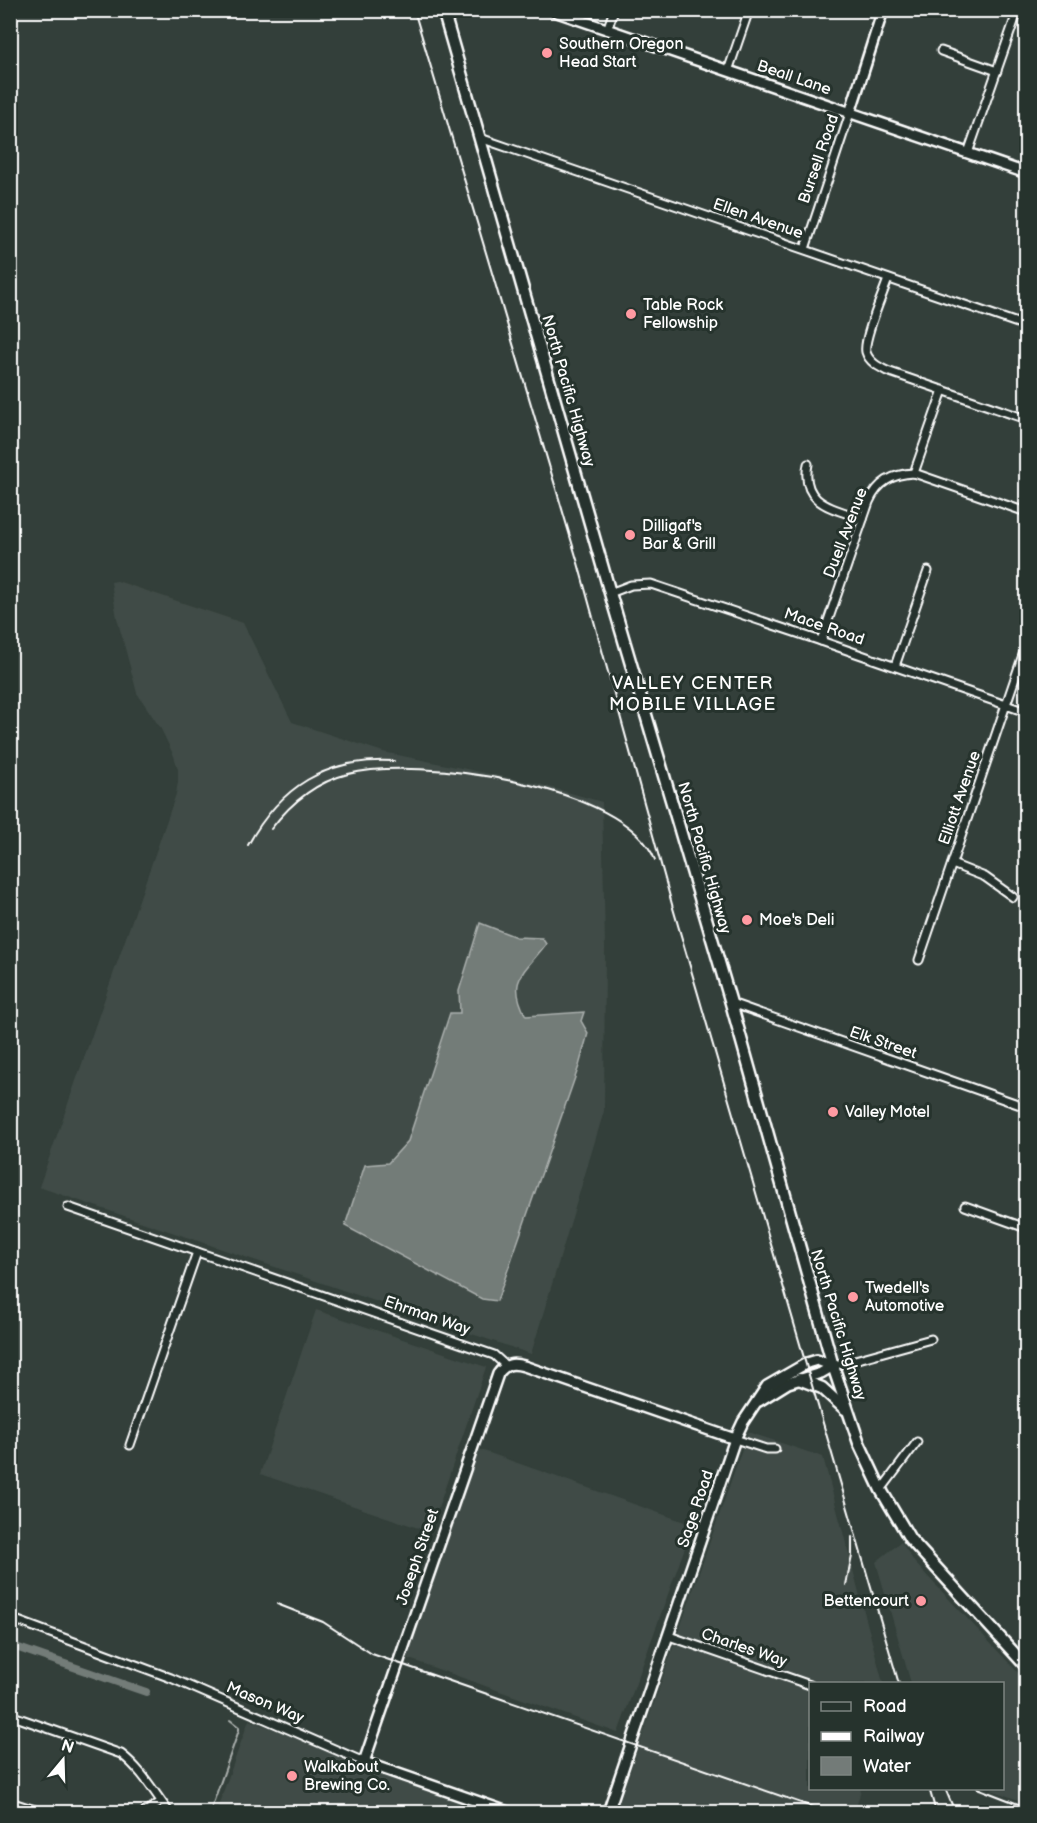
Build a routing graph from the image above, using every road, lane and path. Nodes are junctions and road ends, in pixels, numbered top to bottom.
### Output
1 (443, 10) edge
2 (551, 10) edge
3 (614, 10) edge
4 (749, 10) edge
5 (883, 10) edge
6 (1018, 10) edge
7 (607, 30) junction
8 (941, 51) dead end
9 (728, 71) junction
10 (997, 71) junction
11 (850, 113) junction
12 (480, 138) junction
13 (968, 153) junction
14 (1026, 173) edge
15 (805, 249) junction
16 (888, 279) junction
17 (1026, 326) edge
18 (943, 390) junction
19 (1026, 419) edge
20 (808, 464) dead end
21 (914, 473) junction
22 (1026, 512) edge
23 (863, 519) junction
24 (928, 571) dead end
25 (610, 593) junction
26 (821, 641) junction
27 (1026, 646) edge
28 (894, 666) junction
29 (1006, 705) junction
30 (1026, 712) edge
31 (952, 864) junction
32 (1013, 897) dead end
33 (919, 960) dead end
34 (731, 1003) junction
35 (1026, 1107) edge
36 (965, 1206) dead end
37 (68, 1207) dead end
38 (1026, 1228) edge
39 (197, 1251) junction
40 (931, 1338) dead end
41 (506, 1366) junction
42 (833, 1366) junction
43 (799, 1379) junction
44 (757, 1402) junction
45 (849, 1414) junction
46 (735, 1439) junction
47 (917, 1442) dead end
48 (130, 1445) dead end
49 (775, 1449) dead end
50 (882, 1490) junction
51 (10, 1618) edge
52 (669, 1635) junction
53 (1026, 1666) edge
54 (809, 1685) edge
55 (10, 1715) edge
56 (364, 1762) junction
57 (10, 1802) edge
58 (161, 1802) junction
59 (41, 1812) edge
60 (146, 1812) edge
61 (169, 1812) edge
62 (508, 1812) edge
63 (608, 1812) edge

1 - 12 main road, North Pacific Highway
2 - 7 street, Beall Lane
3 - 7 street
4 - 9 street
5 - 11 street, Bursell Road
6 - 10 street
7 - 9 street, Beall Lane
8 - 10 street
9 - 11 street, Beall Lane
10 - 13 street
11 - 13 street, Beall Lane
11 - 15 street, Bursell Road
12 - 15 street, Ellen Avenue
12 - 25 main road, North Pacific Highway
13 - 14 street, Beall Lane
15 - 16 street, Ellen Avenue
16 - 17 street, Ellen Avenue
16 - 18 street
18 - 19 street
18 - 21 street
20 - 23 street
21 - 22 street
21 - 23 street, Duell Avenue
23 - 26 street, Duell Avenue
24 - 28 street
25 - 26 street, Mace Road
25 - 34 main road, North Pacific Highway
26 - 28 street, Mace Road
27 - 29 street, Elliott Avenue
28 - 29 street, Mace Road
29 - 30 street, Mace Road
29 - 31 street, Elliott Avenue
31 - 32 street
31 - 33 street, Elliott Avenue
34 - 35 street, Elk Street
34 - 42 main road, North Pacific Highway
36 - 38 street
37 - 39 street, Ehrman Way
39 - 41 street, Ehrman Way
39 - 48 street
40 - 42 street, Sage Road
41 - 46 street, Ehrman Way
41 - 56 street, Joseph Street
42 - 43 street
42 - 44 street, Sage Road
42 - 45 main road, North Pacific Highway
43 - 44 street
43 - 45 main road
44 - 46 street, Sage Road
45 - 50 main road, North Pacific Highway
46 - 49 street, Ehrman Way
46 - 52 street, Sage Road
47 - 50 street
50 - 53 main road, North Pacific Highway
51 - 56 street, Mason Way
52 - 54 street, Charles Way
52 - 63 street, Sage Road
55 - 58 street
56 - 62 street, Mason Way
57 - 59 street
58 - 60 street
58 - 61 street

